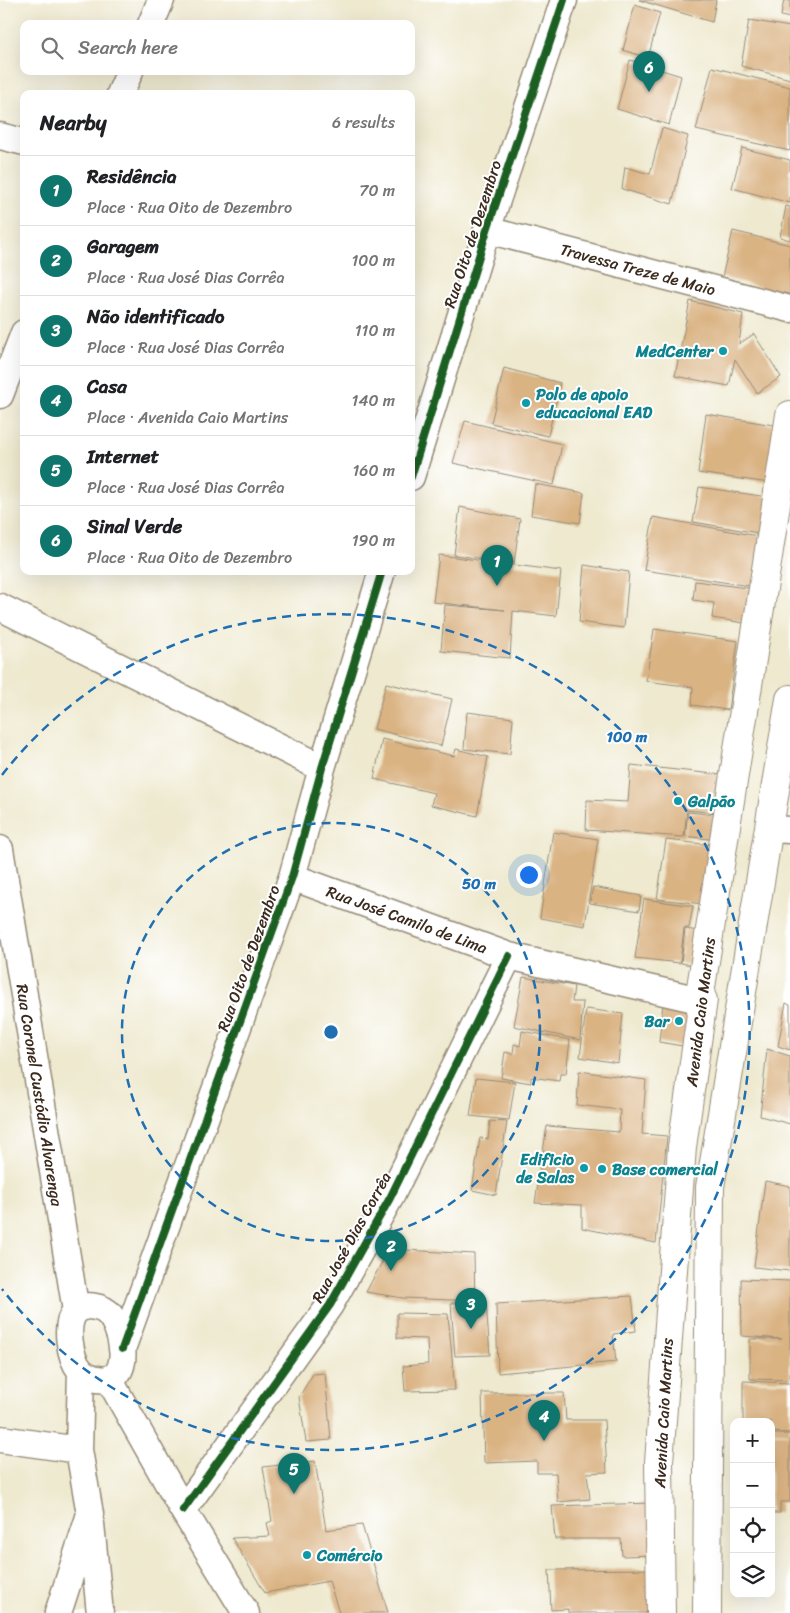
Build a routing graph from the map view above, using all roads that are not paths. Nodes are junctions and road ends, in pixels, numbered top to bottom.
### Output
1 (161, 0) edge
2 (564, 0) edge
3 (153, 20) edge
4 (128, 75) edge
5 (122, 90) edge
6 (0, 136) edge
7 (20, 141) edge
8 (487, 230) junction
9 (790, 309) edge
10 (20, 343) edge
11 (0, 395) edge
12 (790, 415) edge
13 (415, 464) edge
14 (381, 575) edge
15 (0, 607) edge
16 (790, 699) edge
17 (322, 768) junction
18 (779, 829) edge
19 (0, 849) edge
20 (292, 877) junction
21 (509, 956) junction
22 (699, 1000) junction
23 (76, 1311) junction
24 (122, 1349) junction
25 (81, 1371) junction
26 (109, 1379) junction
27 (0, 1438) edge
28 (79, 1450) junction
29 (183, 1510) junction
30 (90, 1514) junction
31 (58, 1613) edge
32 (100, 1613) edge
33 (246, 1613) edge
34 (661, 1613) edge
35 (707, 1613) edge

1 - 3 street
2 - 8 street, Rua Oito de Dezembro
4 - 5 street
6 - 7 street
8 - 9 street, Travessa Treze de Maio
8 - 13 street, Rua Oito de Dezembro
10 - 11 street
12 - 22 main road, Avenida Caio Martins
14 - 17 street, Rua Oito de Dezembro
15 - 17 street
16 - 18 main road
17 - 20 street, Rua Oito de Dezembro
18 - 35 main road
19 - 23 street, Rua Coronel Custódio Alvarenga
20 - 21 street, Rua José Camilo de Lima
20 - 24 street, Rua Oito de Dezembro
21 - 22 street, Rua José Camilo de Lima
21 - 29 street, Rua José Dias Corrêa
22 - 34 main road, Avenida Caio Martins
23 - 24 street
23 - 25 street
24 - 26 street
25 - 26 street
25 - 28 street
26 - 29 street
27 - 28 street
28 - 30 street
29 - 33 street
30 - 31 street
30 - 32 street

